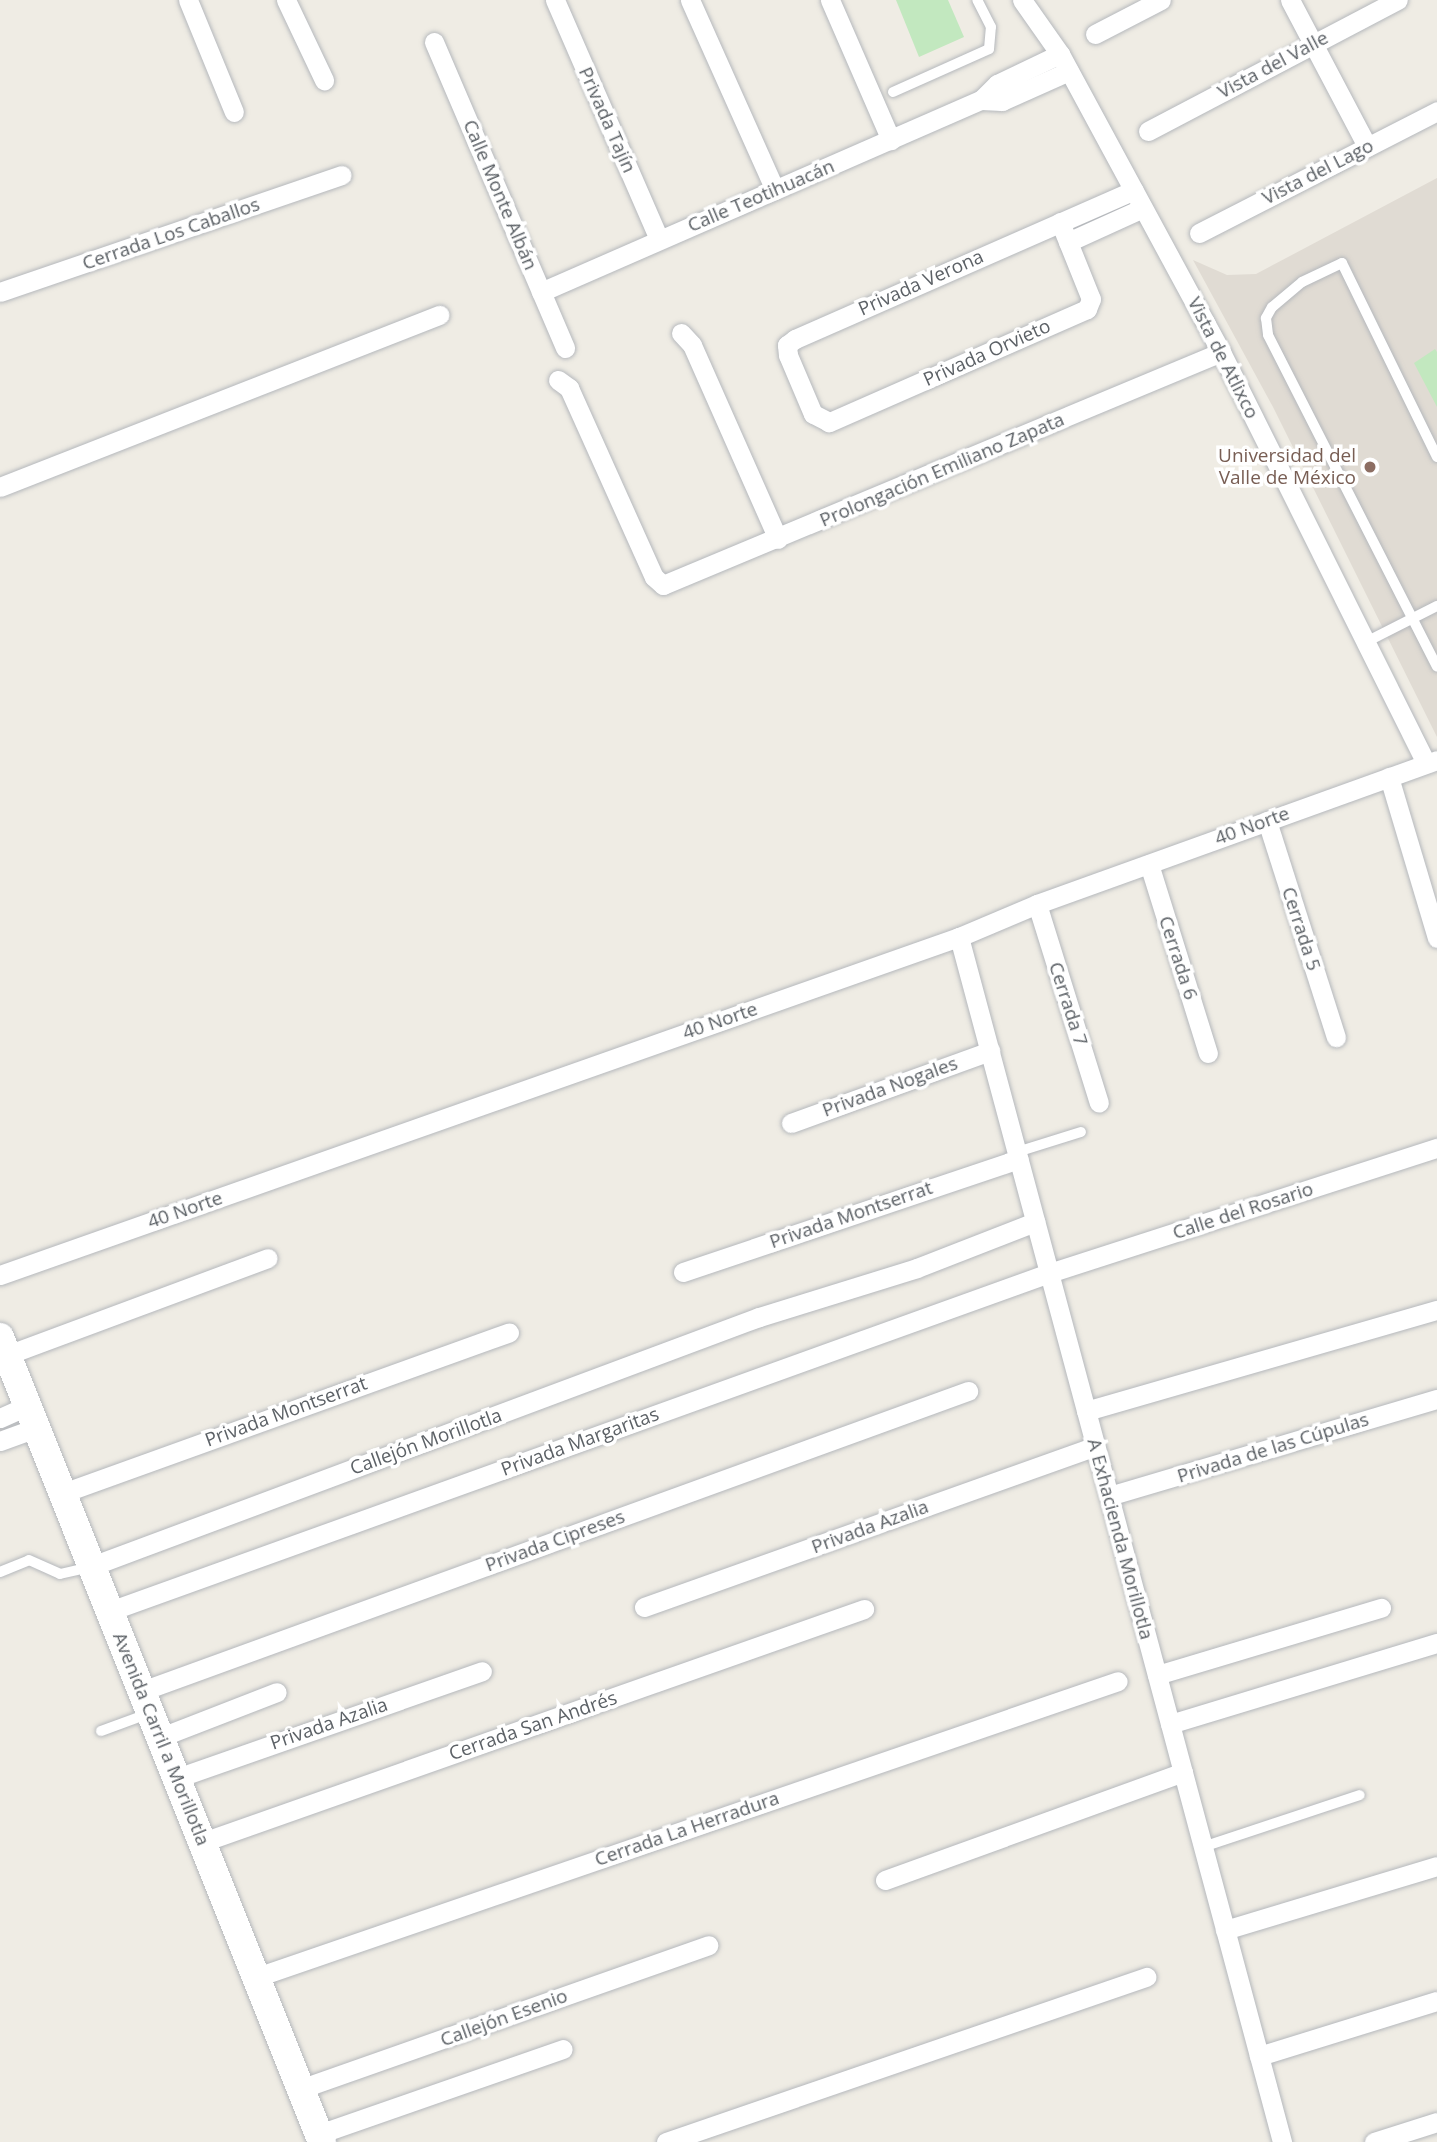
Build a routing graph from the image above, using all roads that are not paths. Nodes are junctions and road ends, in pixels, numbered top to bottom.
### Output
1 (188, 0) edge
2 (286, 0) edge
3 (555, 0) edge
4 (690, 0) edge
5 (830, 0) edge
6 (977, 0) edge
7 (1022, 0) edge
8 (1161, 0) edge
9 (1290, 0) edge
10 (1398, 0) edge
11 (1095, 34) dead end
12 (435, 41) dead end
13 (1313, 44) junction
14 (1064, 62) junction
15 (324, 80) dead end
16 (893, 92) dead end
17 (1437, 111) edge
18 (234, 112) dead end
19 (1148, 131) dead end
20 (891, 140) junction
21 (1367, 146) junction
22 (341, 176) dead end
23 (775, 190) junction
24 (1133, 190) junction
25 (1143, 208) junction
26 (1060, 222) junction
27 (1199, 233) dead end
28 (659, 239) junction
29 (1068, 242) junction
30 (0, 292) edge
31 (541, 292) junction
32 (440, 315) dead end
33 (681, 333) dead end
34 (565, 348) dead end
35 (1222, 352) junction
36 (558, 380) dead end
37 (821, 421) joint
38 (1437, 457) edge
39 (0, 487) edge
40 (778, 539) junction
41 (1437, 606) edge
42 (1411, 618) junction
43 (1366, 642) junction
44 (1437, 666) edge
45 (1432, 761) edge
46 (1388, 777) junction
47 (1267, 821) junction
48 (1149, 864) junction
49 (1037, 904) junction
50 (959, 937) junction
51 (1437, 938) edge
52 (1336, 1037) dead end
53 (990, 1051) junction
54 (1208, 1053) dead end
55 (1099, 1103) dead end
56 (791, 1123) dead end
57 (1081, 1132) dead end
58 (1437, 1148) edge
59 (1018, 1156) junction
60 (1035, 1222) junction
61 (268, 1258) dead end
62 (683, 1272) dead end
63 (1049, 1273) junction
64 (0, 1275) edge
65 (1437, 1310) edge
66 (509, 1332) dead end
67 (4, 1346) edge
68 (968, 1391) dead end
69 (1437, 1399) edge
70 (1086, 1411) junction
71 (32, 1417) junction
72 (0, 1418) edge
73 (0, 1441) edge
74 (1095, 1446) junction
75 (62, 1493) junction
76 (1109, 1496) junction
77 (92, 1566) junction
78 (0, 1572) edge
79 (644, 1607) dead end
80 (1381, 1608) dead end
81 (864, 1609) dead end
82 (110, 1611) junction
83 (1437, 1643) edge
84 (482, 1671) dead end
85 (1157, 1675) junction
86 (1118, 1681) dead end
87 (277, 1692) dead end
88 (151, 1714) junction
89 (1170, 1724) junction
90 (101, 1731) dead end
91 (1183, 1772) junction
92 (177, 1778) junction
93 (1360, 1795) dead end
94 (203, 1842) junction
95 (1203, 1847) junction
96 (1437, 1866) edge
97 (886, 1880) dead end
98 (1225, 1930) junction
99 (708, 1945) dead end
100 (257, 1977) junction
101 (1146, 1977) dead end
102 (1437, 2001) edge
103 (563, 2049) dead end
104 (1259, 2056) junction
105 (300, 2089) junction
106 (1437, 2122) edge
107 (320, 2138) edge
108 (666, 2142) edge
109 (1282, 2142) edge
110 (1374, 2142) edge

1 - 18 street
2 - 15 street
3 - 28 street, Privada Tajín
4 - 23 street
5 - 20 street
6 - 16 lane
7 - 14 street, Vista de Atlixco
8 - 11 street
9 - 13 street
10 - 13 street, Vista del Valle
12 - 31 street, Calle Monte Albán
13 - 19 street, Vista del Valle
13 - 21 street
14 - 20 street, Calle Teotihuacán
14 - 24 street, Vista de Atlixco
17 - 21 street, Vista del Lago
20 - 23 street, Calle Teotihuacán
21 - 27 street, Vista del Lago
22 - 30 street, Cerrada Los Caballos
23 - 28 street, Calle Teotihuacán
24 - 25 street, Vista de Atlixco
24 - 26 street, Privada Verona
25 - 29 street
25 - 35 street, Vista de Atlixco
26 - 29 street, Privada Orvieto
26 - 37 street, Privada Verona
28 - 31 street, Calle Teotihuacán
29 - 37 street, Privada Orvieto
31 - 34 street, Calle Monte Albán
32 - 39 street
33 - 40 street
35 - 40 street, Prolongación Emiliano Zapata
35 - 43 street, Vista de Atlixco
36 - 40 street, Prolongación Emiliano Zapata
38 - 42 lane
41 - 42 lane
42 - 43 lane
42 - 44 lane
43 - 45 street, Vista de Atlixco
45 - 46 street, 40 Norte
46 - 47 street, 40 Norte
46 - 51 street
47 - 48 street, 40 Norte
47 - 52 street, Cerrada 5
48 - 49 street, 40 Norte
48 - 54 street, Cerrada 6
49 - 50 street, 40 Norte
49 - 55 street, Cerrada 7
50 - 53 street, A Exhacienda Morillotla
50 - 64 street, 40 Norte
53 - 56 street, Privada Nogales
53 - 59 street, A Exhacienda Morillotla
57 - 59 lane
58 - 63 street, Calle del Rosario
59 - 60 street, A Exhacienda Morillotla
59 - 62 street, Privada Montserrat
60 - 63 street, A Exhacienda Morillotla
60 - 77 street, Callejón Morillotla
61 - 67 street
63 - 70 street, A Exhacienda Morillotla
63 - 82 street, Privada Margaritas
65 - 70 street
66 - 75 street, Privada Montserrat
67 - 71 street, Avenida Carril a Morillotla
68 - 88 street, Privada Cipreses
69 - 76 street, Privada de las Cúpulas
70 - 74 street, A Exhacienda Morillotla
71 - 72 street
71 - 73 street
71 - 75 street, Avenida Carril a Morillotla
74 - 76 street, A Exhacienda Morillotla
74 - 79 street, Privada Azalia
75 - 77 street, Avenida Carril a Morillotla
76 - 85 street, A Exhacienda Morillotla
77 - 78 lane
77 - 82 street, Avenida Carril a Morillotla
80 - 85 street
81 - 94 street, Cerrada San Andrés
82 - 88 street, Avenida Carril a Morillotla
83 - 89 street
84 - 92 street, Privada Azalia
85 - 89 street, A Exhacienda Morillotla
86 - 100 street, Cerrada La Herradura
87 - 88 street
88 - 90 lane
88 - 92 street, Avenida Carril a Morillotla
89 - 91 street, A Exhacienda Morillotla
91 - 95 street, A Exhacienda Morillotla
91 - 97 street
92 - 94 street, Avenida Carril a Morillotla
93 - 95 lane
94 - 100 street, Avenida Carril a Morillotla
95 - 98 street, A Exhacienda Morillotla
96 - 98 street
98 - 104 street, A Exhacienda Morillotla
99 - 105 street, Callejón Esenio
100 - 105 street, Avenida Carril a Morillotla
101 - 108 street
102 - 104 street
103 - 107 street
104 - 109 street, A Exhacienda Morillotla
105 - 107 street, Avenida Carril a Morillotla
106 - 110 street

